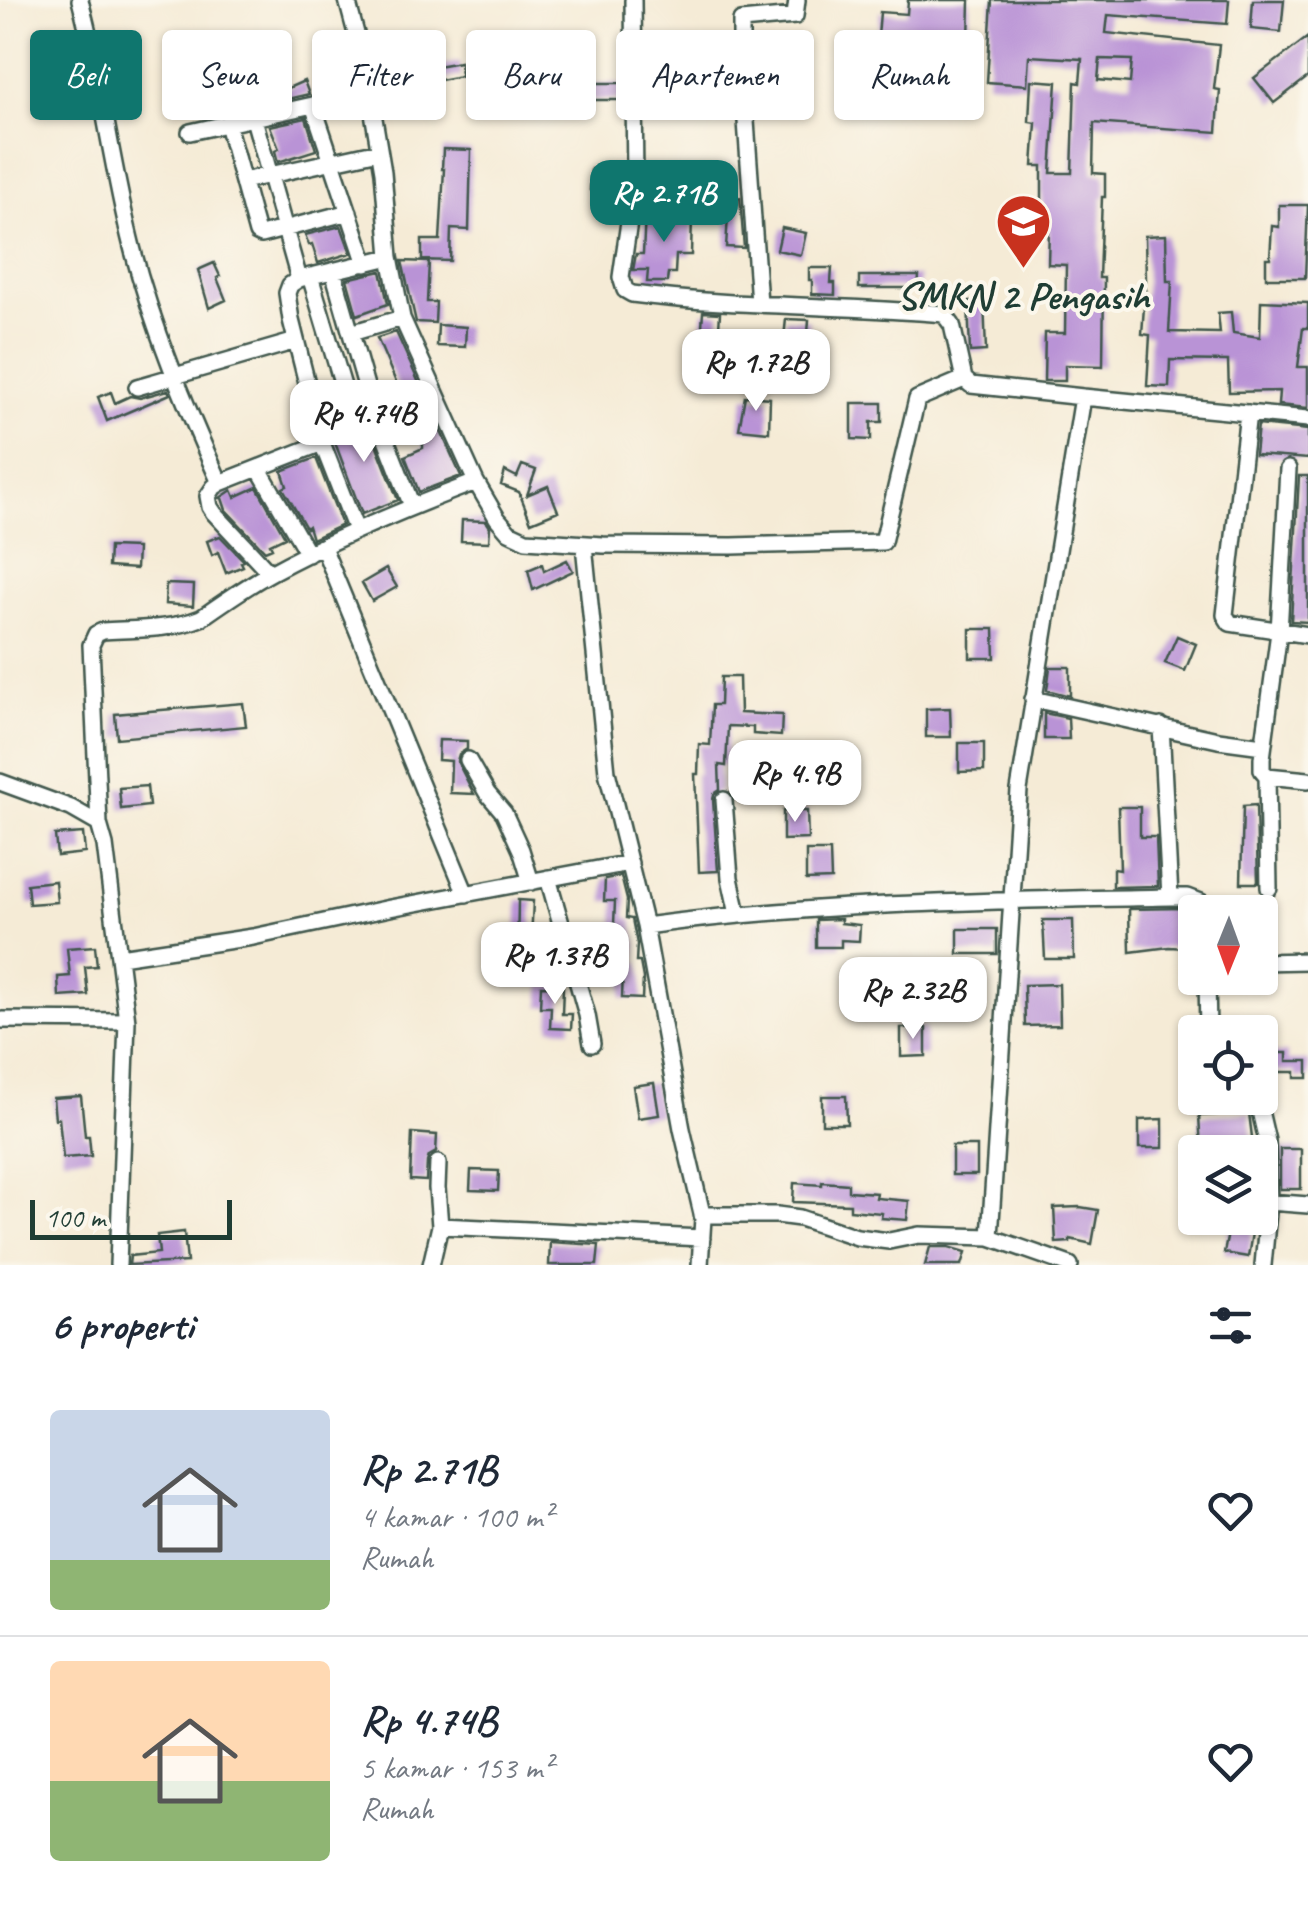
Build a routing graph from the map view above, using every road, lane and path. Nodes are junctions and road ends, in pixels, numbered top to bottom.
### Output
1 (80, 0) edge
2 (347, 0) edge
3 (633, 0) edge
4 (797, 0) edge
5 (356, 30) edge
6 (249, 120) edge
7 (254, 120) edge
8 (319, 120) edge
9 (374, 120) edge
10 (227, 124) junction
11 (190, 132) dead end
12 (379, 151) junction
13 (332, 162) junction
14 (270, 176) junction
15 (243, 182) junction
16 (349, 212) junction
17 (285, 230) junction
18 (390, 257) junction
19 (366, 264) junction
20 (332, 271) junction
21 (305, 277) junction
22 (759, 303) junction
23 (402, 318) junction
24 (351, 334) junction
25 (296, 340) junction
26 (173, 376) junction
27 (964, 379) junction
28 (137, 387) dead end
29 (368, 394) junction
30 (1083, 397) junction
31 (348, 403) junction
32 (1248, 413) junction
33 (316, 418) junction
34 (1308, 419) edge
35 (322, 443) junction
36 (259, 469) junction
37 (1288, 469) dead end
38 (476, 482) junction
39 (220, 483) junction
40 (412, 506) junction
41 (356, 530) junction
42 (584, 545) junction
43 (323, 546) junction
44 (308, 554) junction
45 (270, 573) junction
46 (1279, 632) junction
47 (1308, 635) edge
48 (1032, 699) junction
49 (1161, 726) junction
50 (1264, 746) junction
51 (468, 760) dead end
52 (1267, 776) junction
53 (1308, 780) edge
54 (0, 782) edge
55 (724, 800) dead end
56 (99, 824) junction
57 (630, 863) junction
58 (548, 878) junction
59 (531, 882) junction
60 (1269, 888) dead end
61 (466, 894) junction
62 (1170, 897) junction
63 (1178, 897) edge
64 (1013, 901) junction
65 (738, 914) junction
66 (646, 926) junction
67 (120, 957) junction
68 (1308, 961) edge
69 (1278, 962) edge
70 (0, 1020) edge
71 (128, 1021) junction
72 (592, 1044) dead end
73 (438, 1163) dead end
74 (1278, 1203) edge
75 (1308, 1205) edge
76 (702, 1215) junction
77 (440, 1226) junction
78 (1266, 1235) edge
79 (990, 1237) junction
80 (702, 1238) junction
81 (118, 1265) edge
82 (431, 1265) edge
83 (700, 1265) edge
84 (1070, 1265) edge
85 (1263, 1265) edge

1 - 26 street
2 - 5 street
3 - 22 street
4 - 22 street
6 - 10 street
7 - 14 street
8 - 13 street
9 - 12 street
10 - 11 street
10 - 15 street
12 - 13 street
12 - 18 street
13 - 14 street
13 - 16 street
14 - 15 street
14 - 17 street
15 - 17 street
16 - 17 street
16 - 19 street
17 - 21 street
18 - 19 street
18 - 23 street
19 - 20 street
20 - 21 street
20 - 24 street
21 - 25 street
21 - 31 street
22 - 27 street
23 - 24 street
23 - 38 street
24 - 29 street
25 - 26 street
25 - 33 street
26 - 28 street
26 - 39 street
27 - 30 street
27 - 42 street
29 - 31 street
29 - 40 street
30 - 32 street
30 - 48 street
31 - 33 street
32 - 34 street
32 - 46 street
33 - 35 street
35 - 36 street
35 - 41 street
36 - 39 street
36 - 44 street
37 - 46 street
38 - 40 street
38 - 42 street
39 - 45 street
40 - 41 street
41 - 43 street
42 - 57 street
43 - 44 street
43 - 61 street
44 - 45 street
45 - 56 street
46 - 47 street
46 - 50 street
48 - 49 street
48 - 64 street
49 - 50 street
49 - 62 street
50 - 52 street
51 - 59 street
52 - 53 street
52 - 60 street
54 - 56 street
55 - 65 street
56 - 67 street
57 - 58 street
57 - 66 street
58 - 59 street
58 - 72 street
59 - 61 street
61 - 67 street
62 - 63 street
62 - 64 street
64 - 65 street
64 - 79 street
65 - 66 street
66 - 76 street
67 - 71 street
68 - 69 street
70 - 71 street
71 - 81 street
73 - 77 street
74 - 75 street
76 - 79 street
76 - 80 street
77 - 80 street
77 - 82 street
78 - 85 street
79 - 84 street
80 - 83 street

